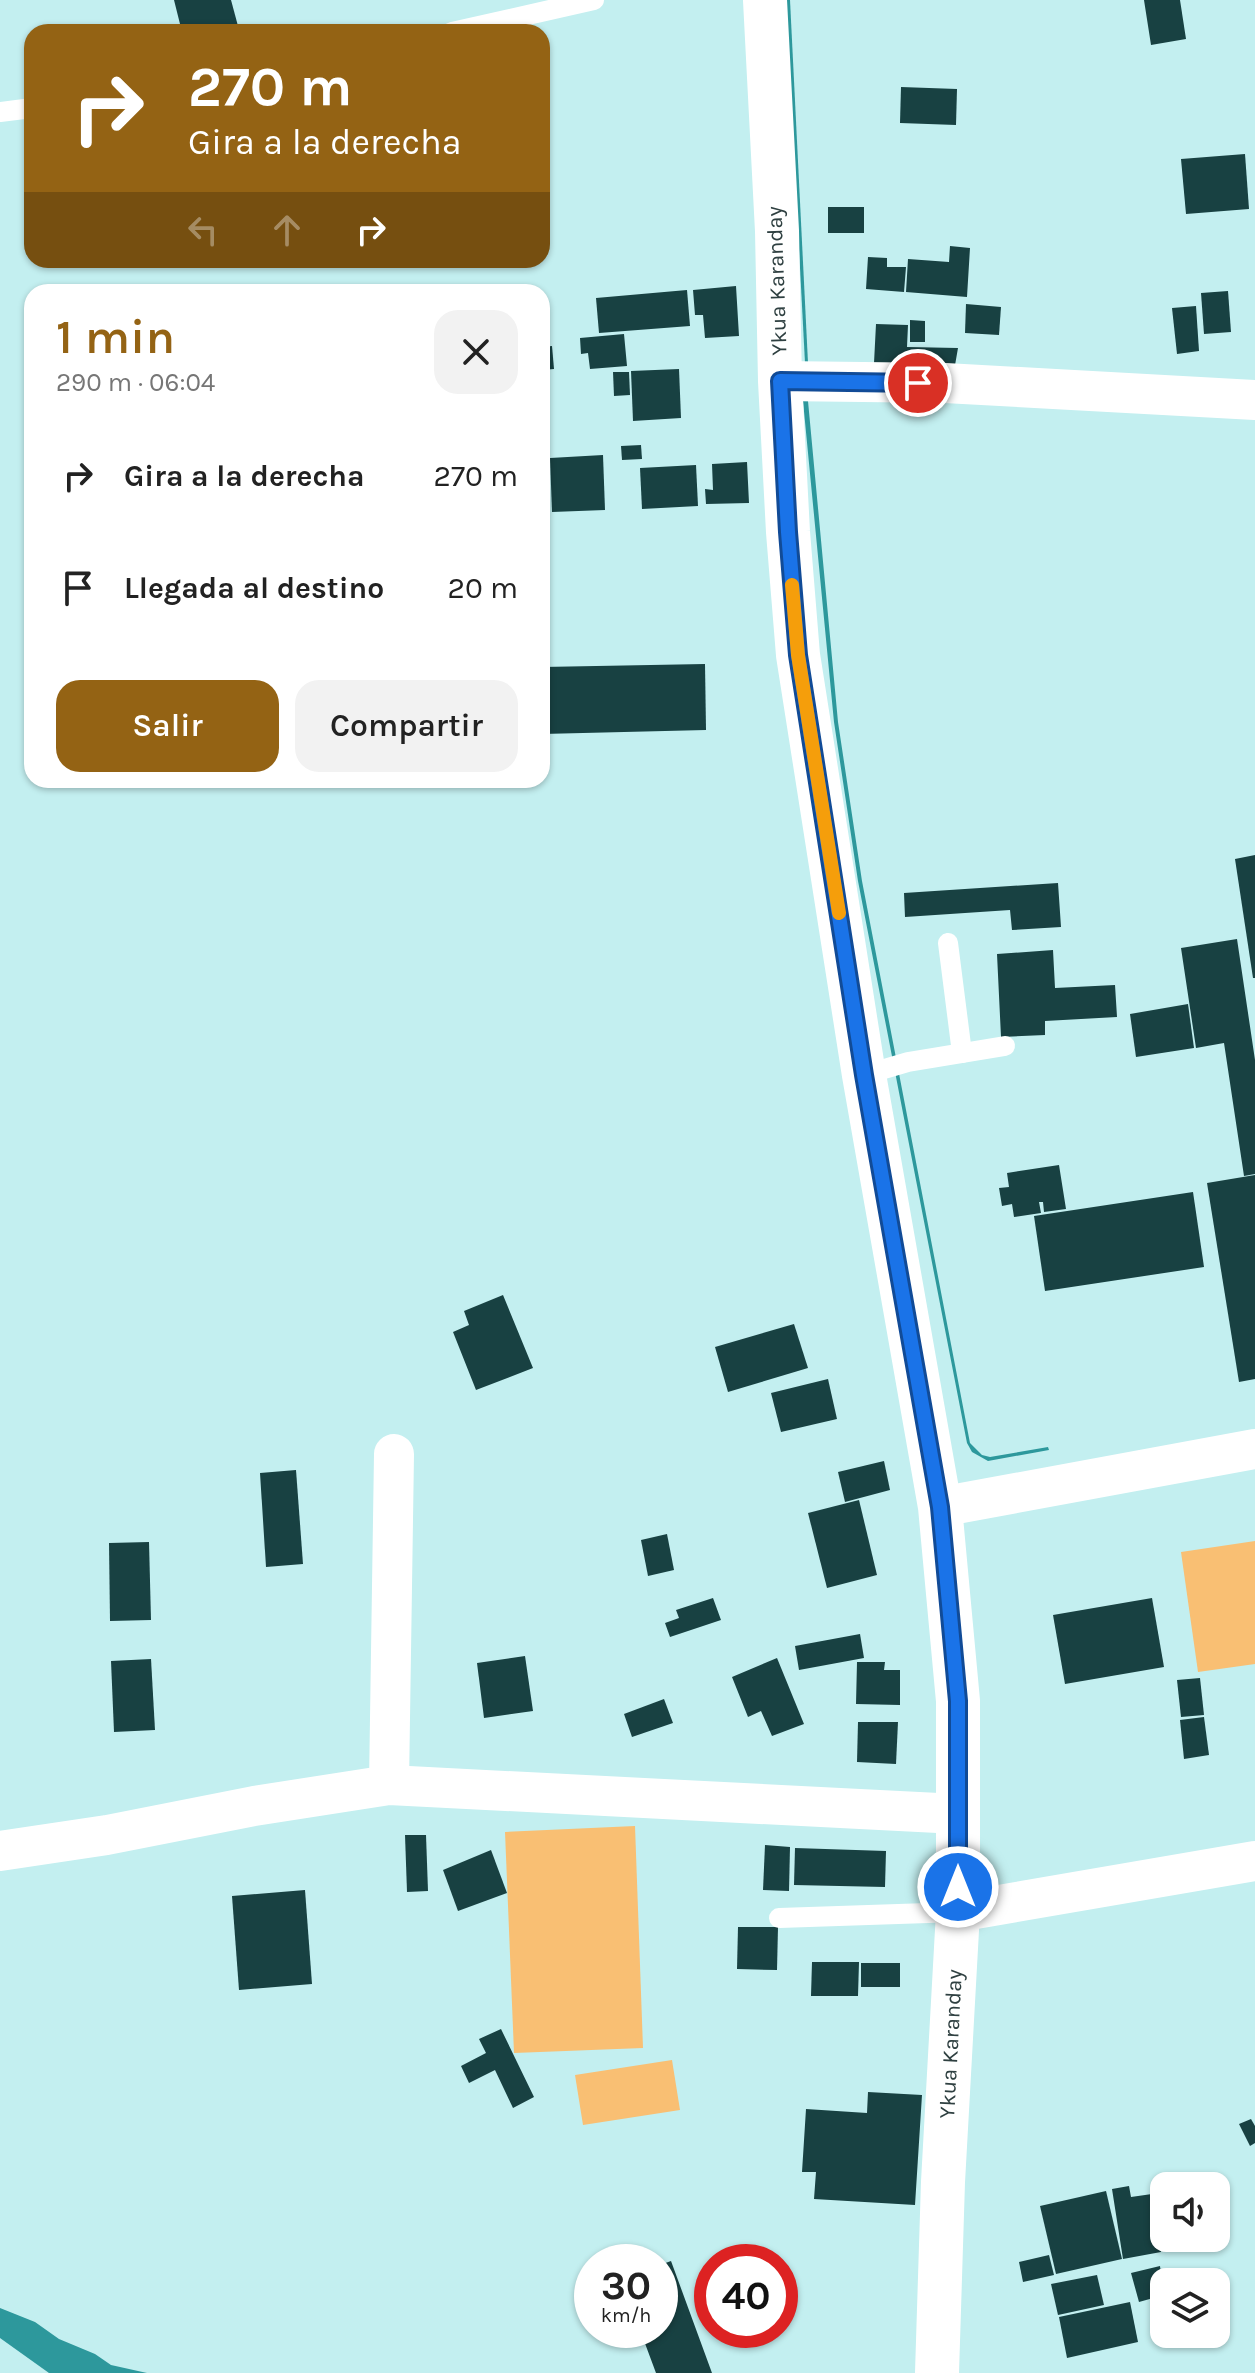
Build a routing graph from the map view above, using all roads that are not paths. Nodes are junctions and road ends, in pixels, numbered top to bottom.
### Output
1 (594, 0) edge
2 (765, 0) edge
3 (488, 24) edge
4 (24, 109) edge
5 (0, 112) edge
6 (780, 381) junction
7 (1255, 400) edge
8 (948, 943) dead end
9 (1005, 1046) dead end
10 (962, 1053) junction
11 (864, 1075) junction
12 (1255, 1449) edge
13 (394, 1454) dead end
14 (940, 1507) junction
15 (389, 1785) junction
16 (958, 1814) junction
17 (0, 1851) edge
18 (1255, 1861) edge
19 (958, 1912) junction
20 (779, 1918) dead end
21 (937, 2373) edge

1 - 3 lane
2 - 6 street, Ykua Karanday
4 - 5 lane
6 - 7 street
6 - 11 street, Ykua Karanday
8 - 10 lane
9 - 10 lane
10 - 11 lane
11 - 14 street, Ykua Karanday
12 - 14 street
13 - 15 street
14 - 16 street, Ykua Karanday
15 - 16 street
15 - 17 street
16 - 19 street, Ykua Karanday
18 - 19 street
19 - 20 lane
19 - 21 street, Ykua Karanday

